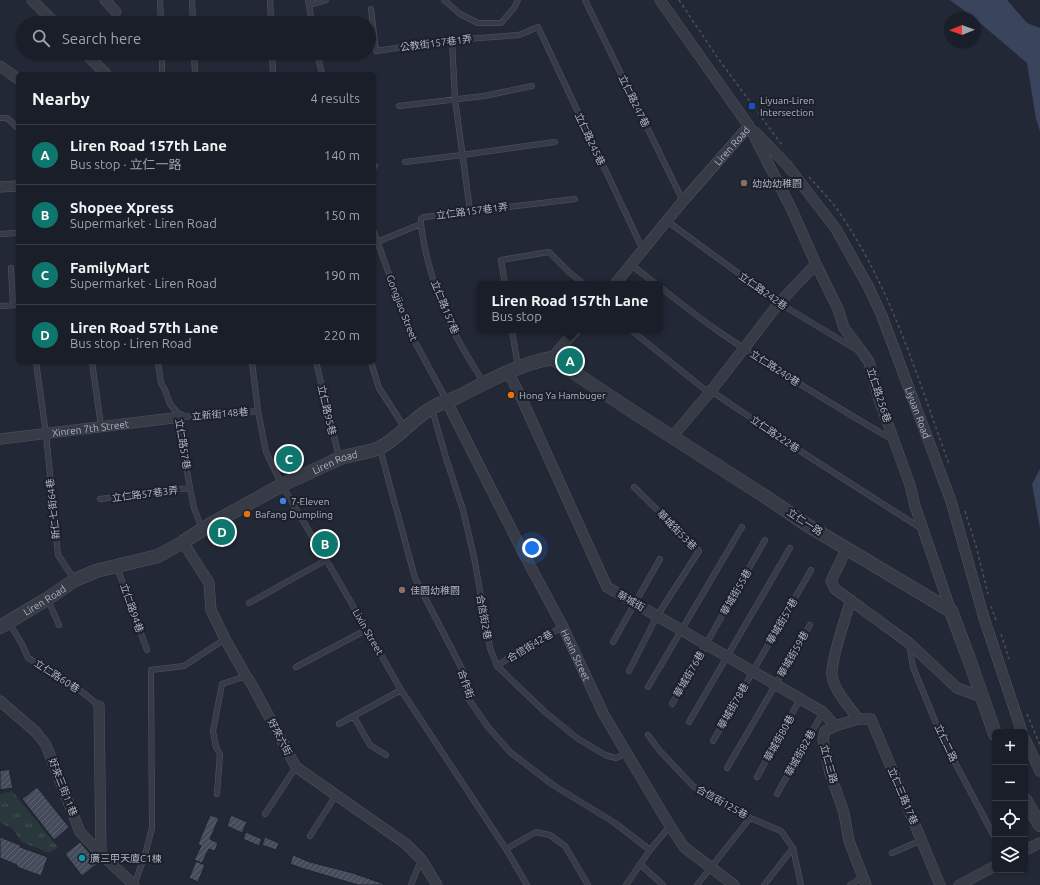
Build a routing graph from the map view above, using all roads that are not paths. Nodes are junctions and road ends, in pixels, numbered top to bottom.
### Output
1 (32, 0) edge
2 (105, 0) edge
3 (160, 0) edge
4 (192, 0) edge
5 (270, 0) edge
6 (326, 0) edge
7 (444, 0) edge
8 (518, 0) edge
9 (585, 0) edge
10 (660, 0) edge
11 (308, 2) edge
12 (371, 9) dead end
13 (116, 12) dead end
14 (48, 16) edge
15 (161, 16) edge
16 (193, 16) edge
17 (271, 16) edge
18 (311, 16) edge
19 (372, 16) edge
20 (538, 27) joint
21 (452, 40) junction
22 (376, 51) edge
23 (92, 60) edge
24 (162, 60) edge
25 (194, 60) edge
26 (272, 60) edge
27 (318, 60) edge
28 (0, 66) edge
29 (104, 72) edge
30 (162, 72) edge
31 (195, 72) edge
32 (273, 72) edge
33 (322, 72) edge
34 (16, 78) edge
35 (532, 86) dead end
36 (455, 99) junction
37 (399, 106) dead end
38 (0, 118) edge
39 (16, 126) edge
40 (749, 126) junction
41 (555, 142) dead end
42 (462, 155) junction
43 (405, 162) dead end
44 (16, 186) edge
45 (0, 187) edge
46 (575, 199) dead end
47 (683, 201) junction
48 (470, 211) junction
49 (668, 221) junction
50 (421, 224) junction
51 (16, 233) edge
52 (0, 234) edge
53 (376, 237) edge
54 (378, 242) junction
55 (643, 250) junction
56 (630, 264) junction
57 (816, 264) junction
58 (11, 268) dead end
59 (504, 281) edge
60 (580, 281) edge
61 (617, 281) edge
62 (652, 281) edge
63 (663, 289) edge
64 (779, 303) junction
65 (15, 305) edge
66 (0, 306) edge
67 (512, 333) edge
68 (573, 333) edge
69 (635, 333) edge
70 (744, 348) junction
71 (863, 354) junction
72 (552, 358) junction
73 (36, 364) edge
74 (92, 364) edge
75 (158, 364) edge
76 (252, 364) edge
77 (316, 364) edge
78 (372, 364) edge
79 (513, 370) junction
80 (484, 383) junction
81 (711, 391) junction
82 (447, 402) junction
83 (431, 408) junction
84 (258, 411) junction
85 (181, 418) junction
86 (101, 426) junction
87 (406, 428) junction
88 (46, 434) junction
89 (672, 437) junction
90 (0, 438) edge
91 (894, 441) junction
92 (379, 448) junction
93 (339, 458) junction
94 (282, 485) junction
95 (190, 488) junction
96 (634, 488) dead end
97 (100, 499) dead end
98 (742, 527) dead end
99 (202, 530) junction
100 (925, 531) junction
101 (765, 540) dead end
102 (183, 542) junction
103 (790, 548) dead end
104 (847, 548) junction
105 (660, 559) dead end
106 (326, 560) junction
107 (117, 566) junction
108 (811, 570) dead end
109 (75, 580) junction
110 (47, 600) junction
111 (851, 600) junction
112 (250, 603) dead end
113 (635, 603) junction
114 (951, 611) junction
115 (657, 616) junction
116 (4, 624) edge
117 (810, 624) dead end
118 (59, 626) dead end
119 (563, 627) junction
120 (366, 630) junction
121 (682, 630) junction
122 (225, 639) junction
123 (613, 642) dead end
124 (909, 643) junction
125 (706, 644) junction
126 (147, 650) dead end
127 (727, 656) junction
128 (497, 666) junction
129 (296, 667) dead end
130 (630, 671) dead end
131 (753, 671) junction
132 (246, 676) junction
133 (775, 684) junction
134 (648, 687) dead end
135 (401, 690) junction
136 (982, 697) junction
137 (800, 698) junction
138 (0, 701) edge
139 (672, 704) dead end
140 (99, 706) joint
141 (823, 712) junction
142 (354, 717) junction
143 (858, 719) junction
144 (690, 722) dead end
145 (339, 724) dead end
146 (835, 726) junction
147 (993, 729) edge
148 (1021, 729) edge
149 (648, 735) dead end
150 (713, 741) dead end
151 (1028, 745) edge
152 (627, 752) junction
153 (386, 755) dead end
154 (296, 767) junction
155 (727, 768) dead end
156 (1040, 771) edge
157 (757, 777) dead end
158 (218, 794) dead end
159 (777, 794) dead end
160 (336, 795) junction
161 (1026, 801) edge
162 (265, 814) dead end
163 (750, 818) junction
164 (1040, 825) edge
165 (670, 826) junction
166 (310, 836) dead end
167 (994, 837) edge
168 (922, 840) junction
169 (1040, 843) edge
170 (793, 848) junction
171 (506, 849) junction
172 (1028, 849) edge
173 (650, 850) junction
174 (892, 853) dead end
175 (101, 854) junction
176 (421, 859) junction
177 (640, 864) junction
178 (992, 868) edge
179 (711, 869) junction
180 (864, 882) edge
181 (963, 884) edge
182 (134, 885) edge
183 (411, 885) edge
184 (437, 885) edge
185 (527, 885) edge
186 (588, 885) edge
187 (626, 885) edge
188 (663, 885) edge
189 (697, 885) edge
190 (734, 885) edge
191 (764, 885) edge
192 (801, 885) edge
193 (850, 885) edge
194 (940, 885) edge

1 - 14 street
2 - 13 street
3 - 15 lane
4 - 16 lane
5 - 17 lane
6 - 11 lane
7 - 8 lane
9 - 47 lane, 立仁路247巷
10 - 40 street, Liren Road
11 - 18 lane
12 - 19 lane, 公教街157巷1弄
20 - 21 lane, 公教街157巷1弄
20 - 55 lane, 立仁路245巷
21 - 22 lane, 公教街157巷1弄
21 - 36 lane
23 - 29 street
24 - 30 lane
25 - 31 lane
26 - 32 lane
27 - 33 lane
28 - 34 street
35 - 36 lane
36 - 37 lane
36 - 42 lane
38 - 39 lane
40 - 47 street, Liren Road
40 - 57 street, 立仁路256巷
40 - 148 street, Liyuan Road
41 - 42 lane
42 - 43 lane
42 - 48 lane
44 - 45 street
46 - 48 lane, 立仁路157巷1弄
47 - 49 street, Liren Road
48 - 50 lane, 立仁路157巷1弄
49 - 55 street, Liren Road
49 - 64 lane, 立仁路242巷
50 - 54 lane, 立仁路157巷1弄
50 - 80 lane, 立仁路157巷
51 - 52 lane
53 - 54 lane, Gongjiao Street
54 - 82 lane, Gongjiao Street
55 - 56 street, Liren Road
56 - 61 street, Liren Road
56 - 62 lane
57 - 64 street
57 - 71 street, 立仁路256巷
58 - 65 lane
59 - 60 lane
63 - 70 lane, 立仁路240巷
64 - 70 street
64 - 71 lane, 立仁路242巷
65 - 66 lane
67 - 79 lane
68 - 72 street
69 - 81 lane, 立仁路222巷
70 - 81 street
70 - 91 lane, 立仁路240巷
71 - 91 street, 立仁路256巷
72 - 79 street, Liren Road
72 - 89 street, 立仁一路
73 - 88 lane, 新仁七街64巷
74 - 86 lane
75 - 85 lane, 立仁路57巷
76 - 84 lane, Lixin Street
77 - 93 lane, 立仁路95巷
78 - 87 lane
79 - 80 street, Liren Road
79 - 113 street, 華城街
80 - 82 street, Liren Road
81 - 89 street
81 - 100 lane, 立仁路222巷
82 - 83 street, Liren Road
82 - 119 street, Hexin Street
83 - 87 street, Liren Road
83 - 128 lane, 合信街2巷
84 - 85 lane, 立新街148巷
84 - 94 lane, Lixin Street
85 - 86 street, Xinren 7th Street
85 - 95 lane, 立仁路57巷
86 - 88 street, Xinren 7th Street
87 - 92 street, Liren Road
88 - 90 street, Xinren 7th Street
88 - 109 lane, 新仁七街64巷
89 - 104 street, 立仁一路
91 - 100 street, 立仁路256巷
92 - 93 street, Liren Road
92 - 173 lane, 合作街
93 - 94 street, Liren Road
94 - 99 street, Liren Road
94 - 106 lane, Lixin Street
95 - 97 lane, 立仁路57巷3弄
95 - 99 lane, 立仁路57巷
96 - 115 lane, 華城街53巷
98 - 121 lane
99 - 102 street, Liren Road
100 - 114 street, 立仁路256巷
101 - 125 lane, 華城街55巷
102 - 107 street, Liren Road
102 - 122 street, 好來六街
103 - 127 lane
104 - 111 street
104 - 114 street, 立仁一路
105 - 113 lane
106 - 112 lane
106 - 120 lane, Lixin Street
107 - 109 street, Liren Road
107 - 126 lane, 立仁路94巷
108 - 131 lane, 華城街57巷
109 - 110 street, Liren Road
110 - 116 street, Liren Road
110 - 118 lane
111 - 124 street
111 - 143 street
113 - 115 street, 華城街
113 - 123 lane
114 - 136 street
115 - 121 street, 華城街
115 - 130 lane
116 - 140 lane, 立仁路60巷
117 - 133 lane, 華城街59巷
119 - 128 lane, 合信街42巷
119 - 152 street, Hexin Street
120 - 129 lane
120 - 135 lane, Lixin Street
121 - 125 street, 華城街
121 - 134 lane
122 - 132 street, 好來六街
122 - 182 lane
124 - 136 street
124 - 167 lane, 立仁二路
125 - 127 street, 華城街
125 - 139 lane, 華城街76巷
127 - 131 street, 華城街
127 - 144 lane
128 - 152 lane, 合信街2巷
131 - 133 street, 華城街
131 - 150 lane, 華城街78巷
132 - 154 street, 好來六街
132 - 158 lane
133 - 137 street, 華城街
133 - 155 lane, 華城街59巷
135 - 142 lane
135 - 171 lane, Lixin Street
136 - 147 street
137 - 141 street, 華城街
137 - 157 lane, 華城街80巷
138 - 175 street, 好來三街11巷
140 - 175 street
141 - 146 street, 華城街
141 - 159 lane, 華城街82巷
142 - 145 lane
142 - 153 lane
143 - 146 street
143 - 168 street, 立仁三路17巷
146 - 180 street, 立仁三路
149 - 163 lane, 合信街125巷
151 - 156 street
152 - 165 street, Hexin Street
154 - 160 street, 好來六街
154 - 162 lane
160 - 166 lane
160 - 176 street, 好來六街
161 - 164 street
163 - 170 lane, 合信街125巷
163 - 179 lane
165 - 173 lane
165 - 179 street, Hexin Street
168 - 174 lane
168 - 194 street, 立仁三路17巷
169 - 172 street
170 - 191 lane
170 - 192 lane, 合信街125巷
171 - 185 lane, Lixin Street
171 - 186 lane
173 - 177 lane
175 - 182 street, 好來三街11巷
176 - 183 lane
176 - 184 street, 好來六街
177 - 187 lane
177 - 188 lane
178 - 181 street
179 - 189 lane
179 - 190 street, Hexin Street
180 - 193 lane

